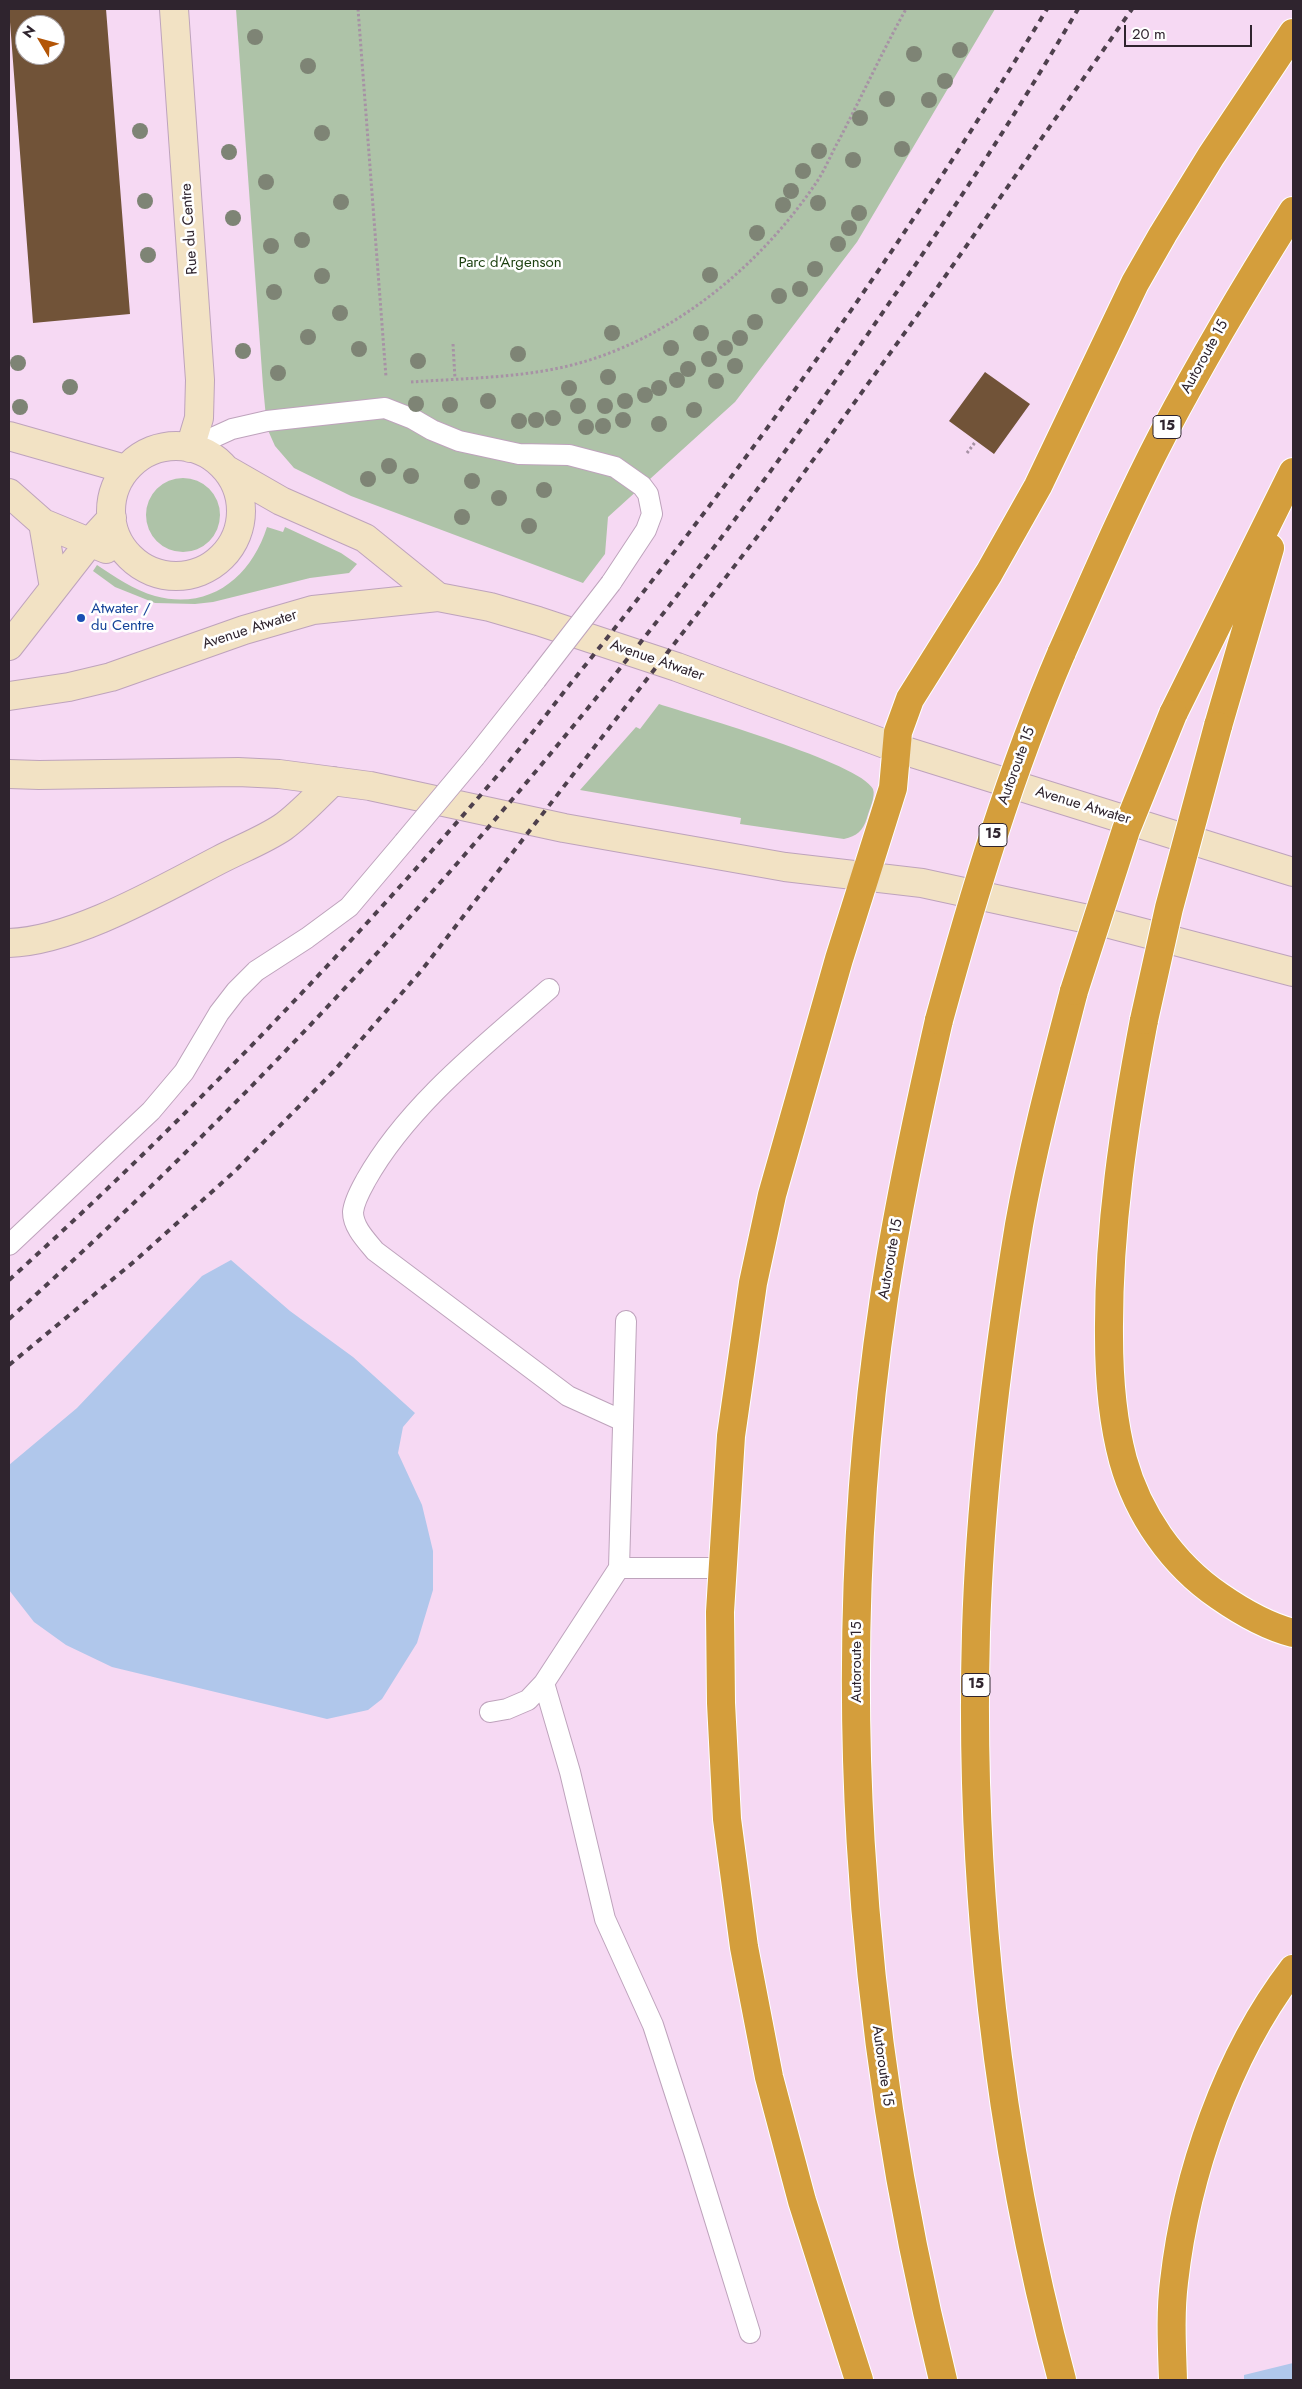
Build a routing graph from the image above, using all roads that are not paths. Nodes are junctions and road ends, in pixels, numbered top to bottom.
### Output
1 (174, 9) edge
2 (1293, 33) edge
3 (1293, 211) edge
4 (9, 436) edge
5 (190, 448) junction
6 (126, 469) junction
7 (227, 470) junction
8 (1291, 476) edge
9 (9, 493) edge
10 (112, 518) junction
11 (43, 523) junction
12 (90, 542) junction
13 (134, 560) junction
14 (54, 588) junction
15 (438, 597) junction
16 (9, 646) edge
17 (9, 696) edge
18 (896, 748) junction
19 (9, 774) edge
20 (333, 781) junction
21 (1293, 872) edge
22 (866, 876) junction
23 (9, 943) edge
24 (1293, 972) edge
25 (550, 989) dead end
26 (9, 1245) edge
27 (626, 1321) dead end
28 (623, 1421) junction
29 (619, 1568) junction
30 (723, 1568) junction
31 (1293, 1633) edge
32 (544, 1683) junction
33 (490, 1712) dead end
34 (1293, 1970) edge
35 (750, 2333) dead end
36 (859, 2380) edge
37 (943, 2380) edge
38 (1062, 2380) edge
39 (1174, 2380) edge

1 - 5 main road, Rue du Centre
2 - 18 highway
3 - 37 highway, Autoroute 15 / 15, bridge
4 - 6 main road
5 - 6 main road
5 - 7 main road
5 - 26 lane, bridge
6 - 10 main road
7 - 13 main road
7 - 15 main road
8 - 31 highway, bridge
8 - 38 highway, 15, bridge
9 - 11 main road
10 - 12 main road
10 - 13 main road
11 - 12 main road
11 - 14 main road
12 - 13 main road
12 - 14 main road
14 - 16 main road
15 - 17 main road, Avenue Atwater
15 - 18 main road, Avenue Atwater
18 - 21 main road, Avenue Atwater
18 - 22 highway
19 - 20 main road
20 - 22 main road
20 - 23 main road
22 - 24 main road
22 - 30 highway
25 - 28 lane
27 - 28 lane
28 - 29 lane
29 - 30 lane
29 - 32 lane
30 - 36 highway
32 - 33 lane
32 - 35 lane
34 - 39 highway

